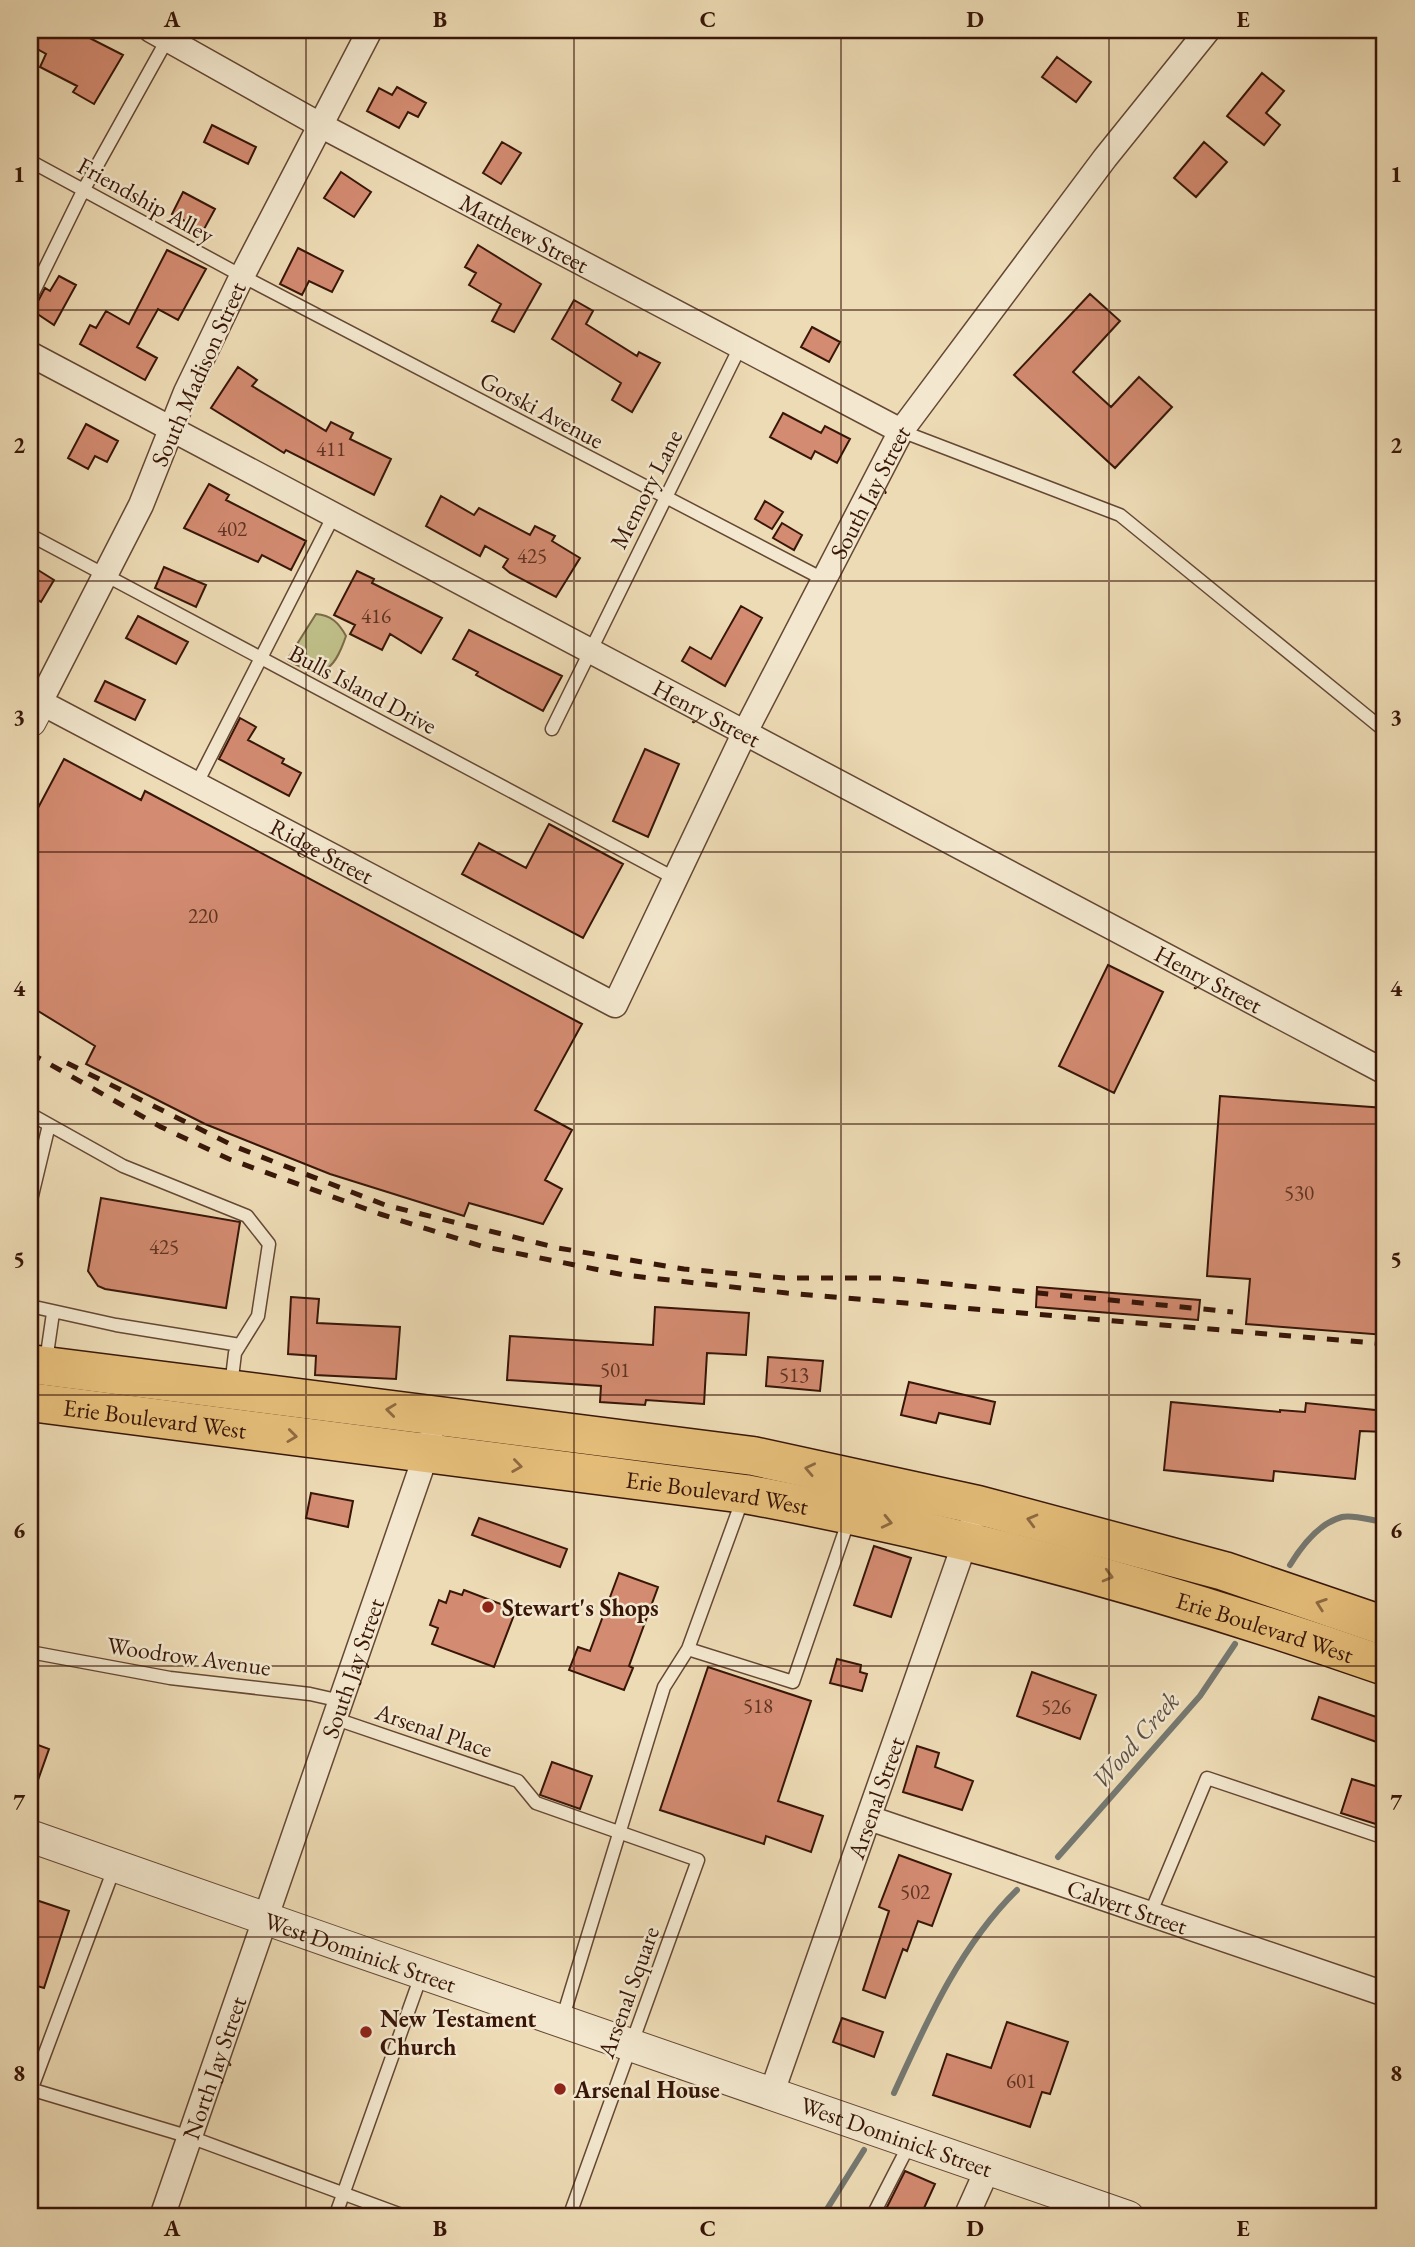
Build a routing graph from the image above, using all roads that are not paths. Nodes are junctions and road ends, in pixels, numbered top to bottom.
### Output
1 (370, 30) edge
2 (1208, 30) edge
3 (160, 34) edge
4 (320, 125) junction
5 (30, 161) edge
6 (84, 189) junction
7 (242, 276) junction
8 (30, 299) edge
9 (740, 347) junction
10 (30, 354) edge
11 (171, 429) junction
12 (901, 431) junction
13 (665, 498) junction
14 (334, 515) junction
15 (30, 534) edge
16 (105, 575) junction
17 (823, 579) junction
18 (589, 651) junction
19 (263, 659) junction
20 (33, 706) edge
21 (552, 729) dead end
22 (1385, 731) edge
23 (744, 734) junction
24 (196, 785) junction
25 (676, 879) junction
26 (615, 1005) joint
27 (1385, 1072) edge
28 (30, 1114) edge
29 (49, 1125) junction
30 (30, 1205) edge
31 (30, 1306) edge
32 (53, 1313) junction
33 (240, 1345) junction
34 (38, 1365) edge
35 (231, 1390) junction
36 (30, 1402) edge
37 (438, 1416) junction
38 (426, 1454) junction
39 (745, 1494) junction
40 (978, 1505) junction
41 (850, 1513) junction
42 (965, 1541) junction
43 (1385, 1626) edge
44 (688, 1649) junction
45 (30, 1652) edge
46 (1385, 1666) edge
47 (339, 1710) junction
48 (869, 1818) junction
49 (619, 1830) junction
50 (30, 1836) edge
51 (1385, 1838) edge
52 (115, 1866) junction
53 (1151, 1912) junction
54 (265, 1921) junction
55 (422, 1972) junction
56 (1385, 1994) edge
57 (562, 2020) junction
58 (632, 2046) junction
59 (30, 2091) edge
60 (772, 2092) junction
61 (190, 2137) junction
62 (912, 2140) junction
63 (988, 2168) junction
64 (344, 2195) junction
65 (162, 2217) edge
66 (335, 2217) edge
67 (407, 2217) edge
68 (569, 2217) edge
69 (872, 2217) edge
70 (966, 2217) edge
71 (1128, 2217) edge

1 - 4 street, South Madison Street
2 - 12 street, South Jay Street
3 - 4 street, Matthew Street
3 - 6 lane
4 - 7 street, South Madison Street
4 - 9 street, Matthew Street
5 - 6 lane, Friendship Alley
6 - 7 lane, Friendship Alley
6 - 8 lane
7 - 11 street, South Madison Street
7 - 13 lane, Gorski Avenue
9 - 12 street, Matthew Street
9 - 13 lane, Memory Lane
10 - 11 street, Henry Street
11 - 14 street, Henry Street
11 - 16 street, South Madison Street
12 - 17 street, South Jay Street
12 - 22 lane
13 - 17 lane, Gorski Avenue
13 - 18 lane, Memory Lane
14 - 18 street, Henry Street
14 - 19 lane
15 - 16 lane, Bulls Island Drive
16 - 19 lane, Bulls Island Drive
16 - 20 street, South Madison Street
17 - 23 street, South Jay Street
18 - 21 lane, Memory Lane
18 - 23 street, Henry Street
19 - 24 lane
19 - 25 lane, Bulls Island Drive
20 - 24 street, Ridge Street
23 - 25 street, South Jay Street
23 - 27 street, Henry Street
24 - 26 street, Ridge Street
25 - 26 street, South Jay Street
28 - 29 lane
29 - 30 lane
29 - 33 lane
31 - 32 lane
32 - 33 lane
32 - 34 lane
33 - 35 lane
34 - 35 main road, Erie Boulevard West
37 -> 35 main road, Erie Boulevard West
36 -> 38 main road, Erie Boulevard West
37 - 38 street, South Jay Street
40 -> 37 main road, Erie Boulevard West
38 -> 39 main road, Erie Boulevard West
38 - 47 street, South Jay Street
39 - 41 main road, Erie Boulevard West
39 - 44 lane
40 - 42 street, Arsenal Street
43 -> 40 main road, Erie Boulevard West
41 -> 42 main road, Erie Boulevard West
41 - 44 lane
42 -> 46 main road, Erie Boulevard West
42 - 48 street, Arsenal Street
44 - 49 lane
45 - 47 lane, Woodrow Avenue
47 - 49 lane, Arsenal Place
47 - 54 street, South Jay Street
48 - 53 street, Calvert Street
48 - 60 street, Arsenal Street
49 - 57 lane
49 - 58 lane, Arsenal Square
50 - 52 street, West Dominick Street
51 - 53 lane
52 - 54 street, West Dominick Street
52 - 59 lane
53 - 56 street, Calvert Street
54 - 55 street, West Dominick Street
54 - 61 street, North Jay Street
55 - 57 street, West Dominick Street
55 - 64 lane
57 - 58 street, West Dominick Street
58 - 60 street, West Dominick Street
58 - 68 lane, Arsenal Square
59 - 61 lane
60 - 62 street, West Dominick Street
61 - 64 lane
61 - 65 street, North Jay Street
62 - 63 street, West Dominick Street
62 - 69 lane
63 - 70 street
63 - 71 street, West Dominick Street
64 - 66 lane
64 - 67 lane

